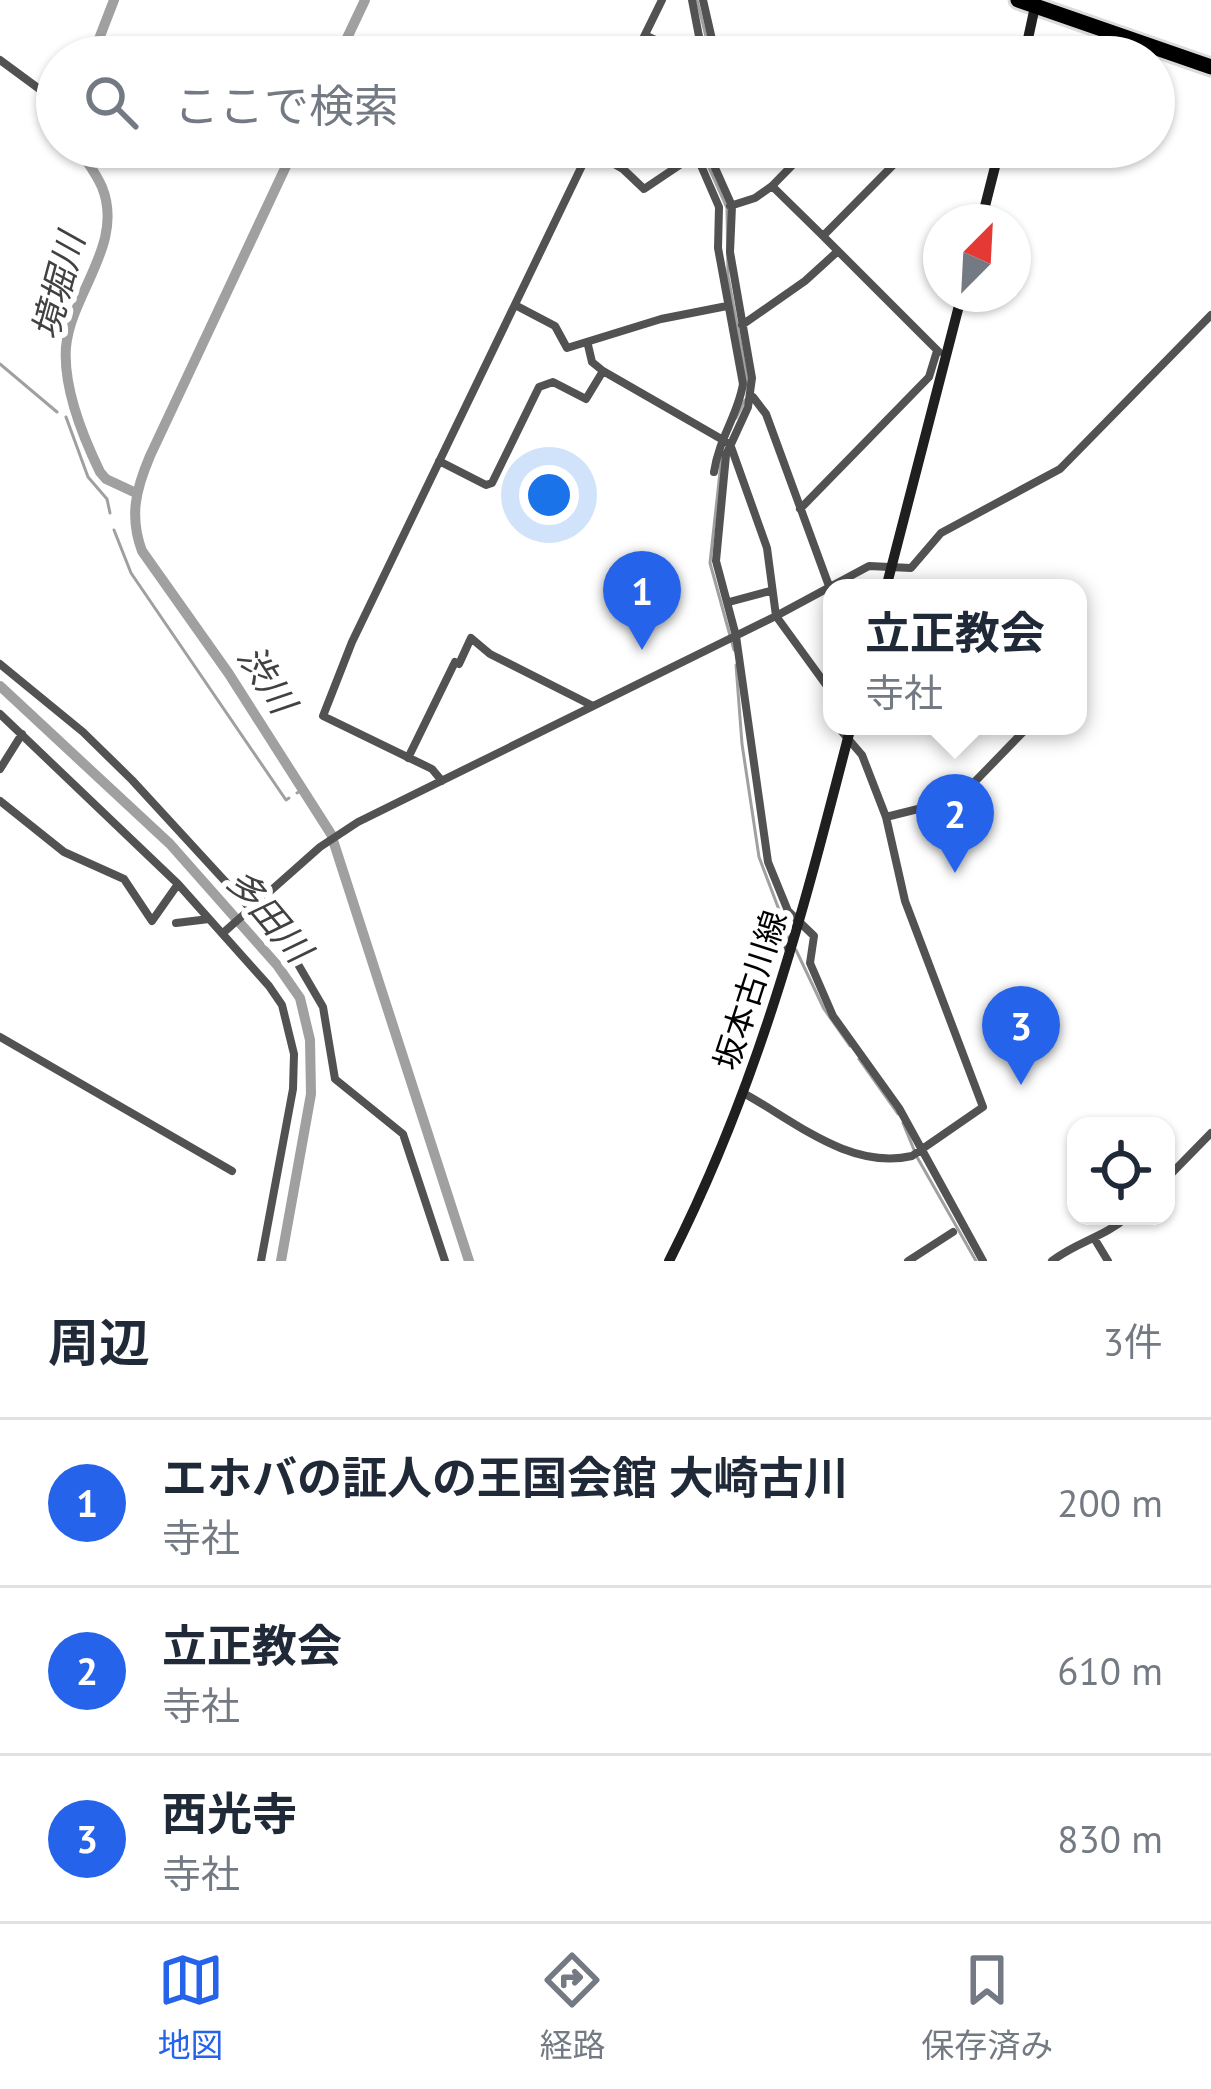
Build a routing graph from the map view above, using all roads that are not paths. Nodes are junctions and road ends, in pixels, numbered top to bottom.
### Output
1 (662, 0) edge
2 (692, 0) edge
3 (704, 0) edge
4 (1030, 2) edge
5 (645, 35) edge
6 (698, 36) edge
7 (712, 36) edge
8 (1026, 36) edge
9 (1123, 36) edge
10 (1175, 55) edge
11 (0, 60) edge
12 (1211, 68) edge
13 (36, 87) edge
14 (581, 168) edge
15 (621, 168) edge
16 (674, 168) edge
17 (706, 168) edge
18 (715, 168) edge
19 (789, 168) edge
20 (890, 168) edge
21 (994, 168) edge
22 (772, 185) junction
23 (985, 204) edge
24 (725, 206) junction
25 (823, 236) junction
26 (838, 251) junction
27 (515, 305) junction
28 (727, 306) junction
29 (956, 312) edge
30 (1211, 315) edge
31 (737, 324) junction
32 (588, 345) junction
33 (942, 353) junction
34 (603, 371) junction
35 (752, 396) junction
36 (725, 442) junction
37 (440, 461) junction
38 (714, 472) dead end
39 (800, 508) junction
40 (892, 567) junction
41 (826, 579) edge
42 (843, 579) edge
43 (889, 579) edge
44 (823, 589) edge
45 (770, 591) junction
46 (729, 602) junction
47 (776, 616) junction
48 (732, 638) junction
49 (0, 664) edge
50 (823, 681) edge
51 (593, 706) junction
52 (0, 714) edge
53 (22, 734) junction
54 (848, 735) edge
55 (851, 735) edge
56 (1020, 735) edge
57 (408, 758) junction
58 (0, 769) edge
59 (442, 781) junction
60 (0, 801) edge
61 (886, 817) junction
62 (178, 884) junction
63 (249, 909) junction
64 (211, 920) junction
65 (778, 921) dead end
66 (176, 923) dead end
67 (801, 924) junction
68 (225, 931) junction
69 (791, 957) junction
70 (0, 1037) edge
71 (745, 1094) junction
72 (1211, 1133) edge
73 (917, 1153) junction
74 (1175, 1170) edge
75 (232, 1171) dead end
76 (1117, 1225) edge
77 (953, 1232) dead end
78 (1094, 1238) junction
79 (261, 1261) edge
80 (445, 1261) edge
81 (669, 1261) edge
82 (908, 1261) edge
83 (983, 1261) edge
84 (1052, 1261) edge
85 (1108, 1261) edge

1 - 5 street
2 - 6 street
3 - 7 street
4 - 8 main road
4 - 9 highway
10 - 12 highway
11 - 13 street
14 - 27 street
15 - 16 street
17 - 24 street
18 - 24 street
19 - 22 street
20 - 25 street
21 - 23 main road
22 - 24 street
22 - 25 street
24 - 28 street
24 - 31 street
25 - 26 street
26 - 31 street
26 - 33 street
27 - 32 street
27 - 37 street
28 - 31 street
28 - 32 street
29 - 33 main road
30 - 40 street
31 - 35 street
31 - 36 street
32 - 34 street
33 - 39 street
33 - 40 main road
34 - 36 street
34 - 37 street
35 - 36 street
35 - 39 street
36 - 38 street
36 - 45 street
36 - 46 street
37 - 57 street
39 - 41 street
40 - 42 street
40 - 43 main road
44 - 47 street
45 - 46 street
45 - 47 street
46 - 48 street
47 - 48 street
47 - 50 street
48 - 51 street
48 - 67 street
49 - 63 street
51 - 57 street
51 - 59 street
52 - 53 street
53 - 58 street
53 - 62 street
54 - 67 main road, 坂本古川線
55 - 61 street
56 - 61 street
57 - 59 street
59 - 63 street
60 - 62 street
61 - 73 street
62 - 64 street
63 - 68 street
63 - 80 street
64 - 66 street
64 - 68 street
65 - 69 street
67 - 69 main road, 坂本古川線
67 - 73 street
68 - 79 street
69 - 71 main road, 坂本古川線
70 - 75 street
71 - 73 street
71 - 81 main road, 坂本古川線
72 - 74 street
73 - 83 street
76 - 78 street
77 - 82 street
78 - 84 street
78 - 85 street

